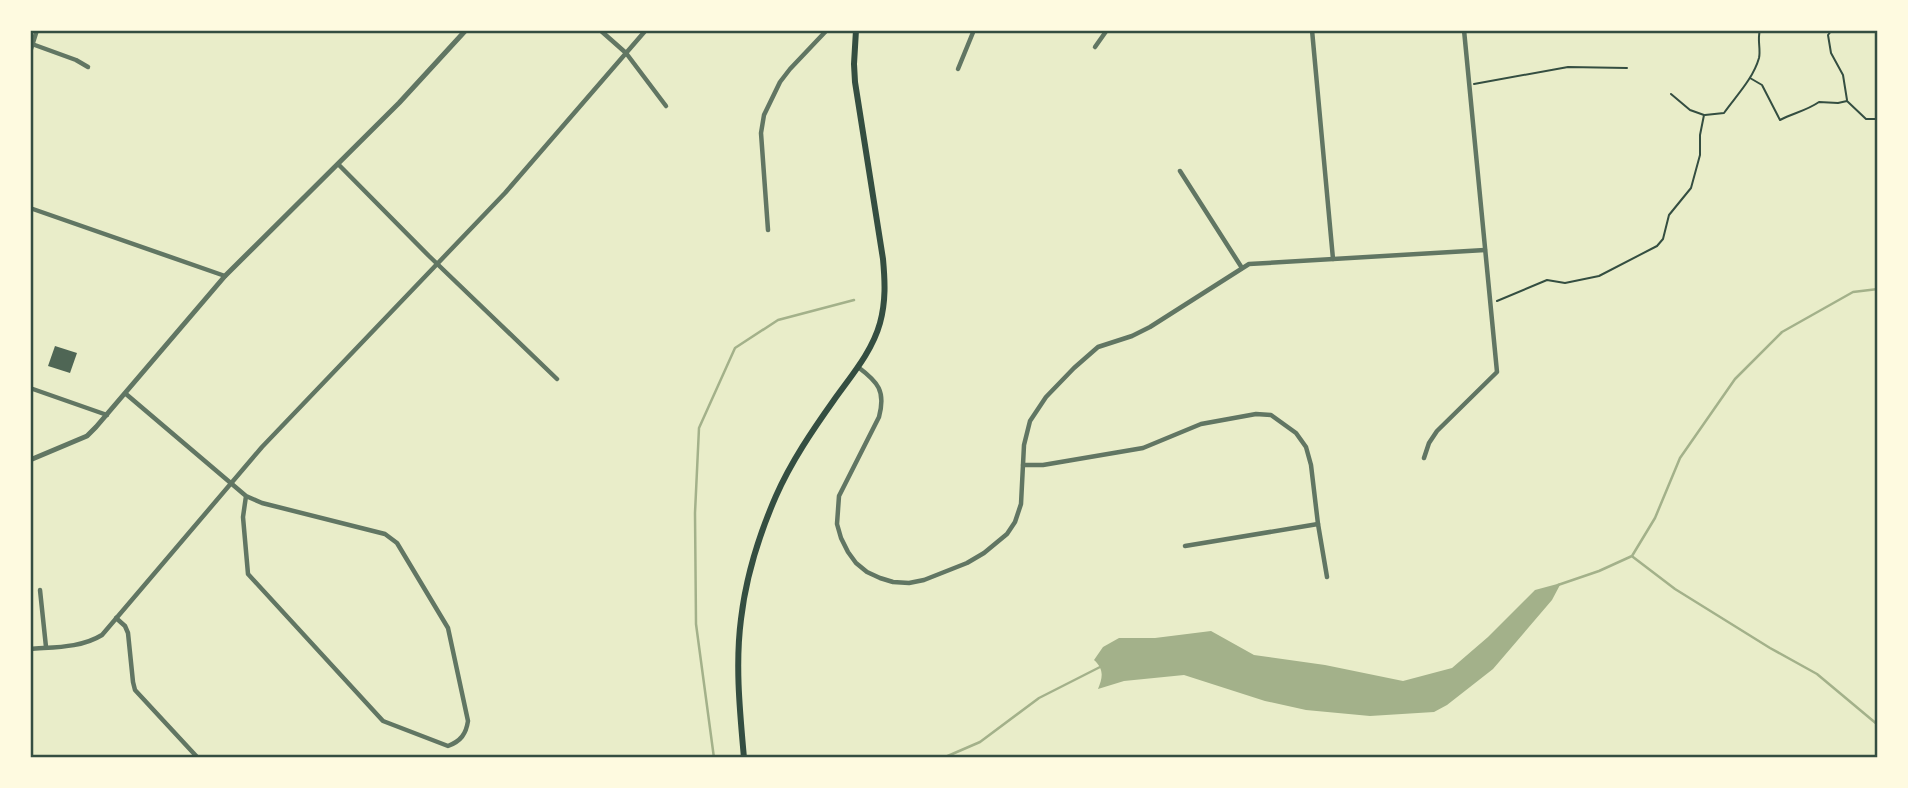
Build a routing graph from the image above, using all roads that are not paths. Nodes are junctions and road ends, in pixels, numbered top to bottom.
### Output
1 (37, 30) edge
2 (466, 30) edge
3 (600, 30) edge
4 (646, 30) edge
5 (827, 30) edge
6 (856, 30) edge
7 (974, 30) edge
8 (1107, 30) edge
9 (1312, 30) edge
10 (1464, 30) edge
11 (32, 44) junction
12 (1095, 47) dead end
13 (30, 52) edge
14 (626, 53) junction
15 (88, 67) dead end
16 (958, 69) dead end
17 (666, 106) dead end
18 (338, 164) junction
19 (1180, 171) dead end
20 (30, 208) edge
21 (768, 230) dead end
22 (1485, 250) junction
23 (1333, 259) junction
24 (438, 264) junction
25 (1242, 268) junction
26 (225, 276) junction
27 (858, 367) junction
28 (557, 379) dead end
29 (30, 388) edge
30 (126, 394) junction
31 (107, 415) junction
32 (1424, 458) dead end
33 (30, 460) edge
34 (1023, 464) junction
35 (230, 482) junction
36 (246, 496) junction
37 (1318, 524) junction
38 (1185, 546) dead end
39 (1327, 578) dead end
40 (40, 590) dead end
41 (116, 618) junction
42 (46, 648) junction
43 (30, 649) edge
44 (198, 758) edge
45 (744, 758) edge

1 - 11 street
2 - 18 street
3 - 14 street
4 - 14 street
5 - 21 street
6 - 27 main road
7 - 16 street
8 - 12 street
9 - 23 street
10 - 22 street
11 - 13 street
11 - 15 street
14 - 17 street
14 - 24 street
18 - 24 street
18 - 26 street
19 - 25 street
20 - 26 street
22 - 23 street
22 - 32 street
23 - 25 street
24 - 28 street
24 - 35 street
25 - 34 street
26 - 30 street
27 - 34 street
27 - 45 main road
29 - 31 street
30 - 31 street
30 - 35 street
31 - 33 street
34 - 37 street
35 - 36 street
35 - 41 street
36 - 36 street
37 - 38 street
37 - 39 street
40 - 42 street
41 - 42 street
41 - 44 street
42 - 43 street

